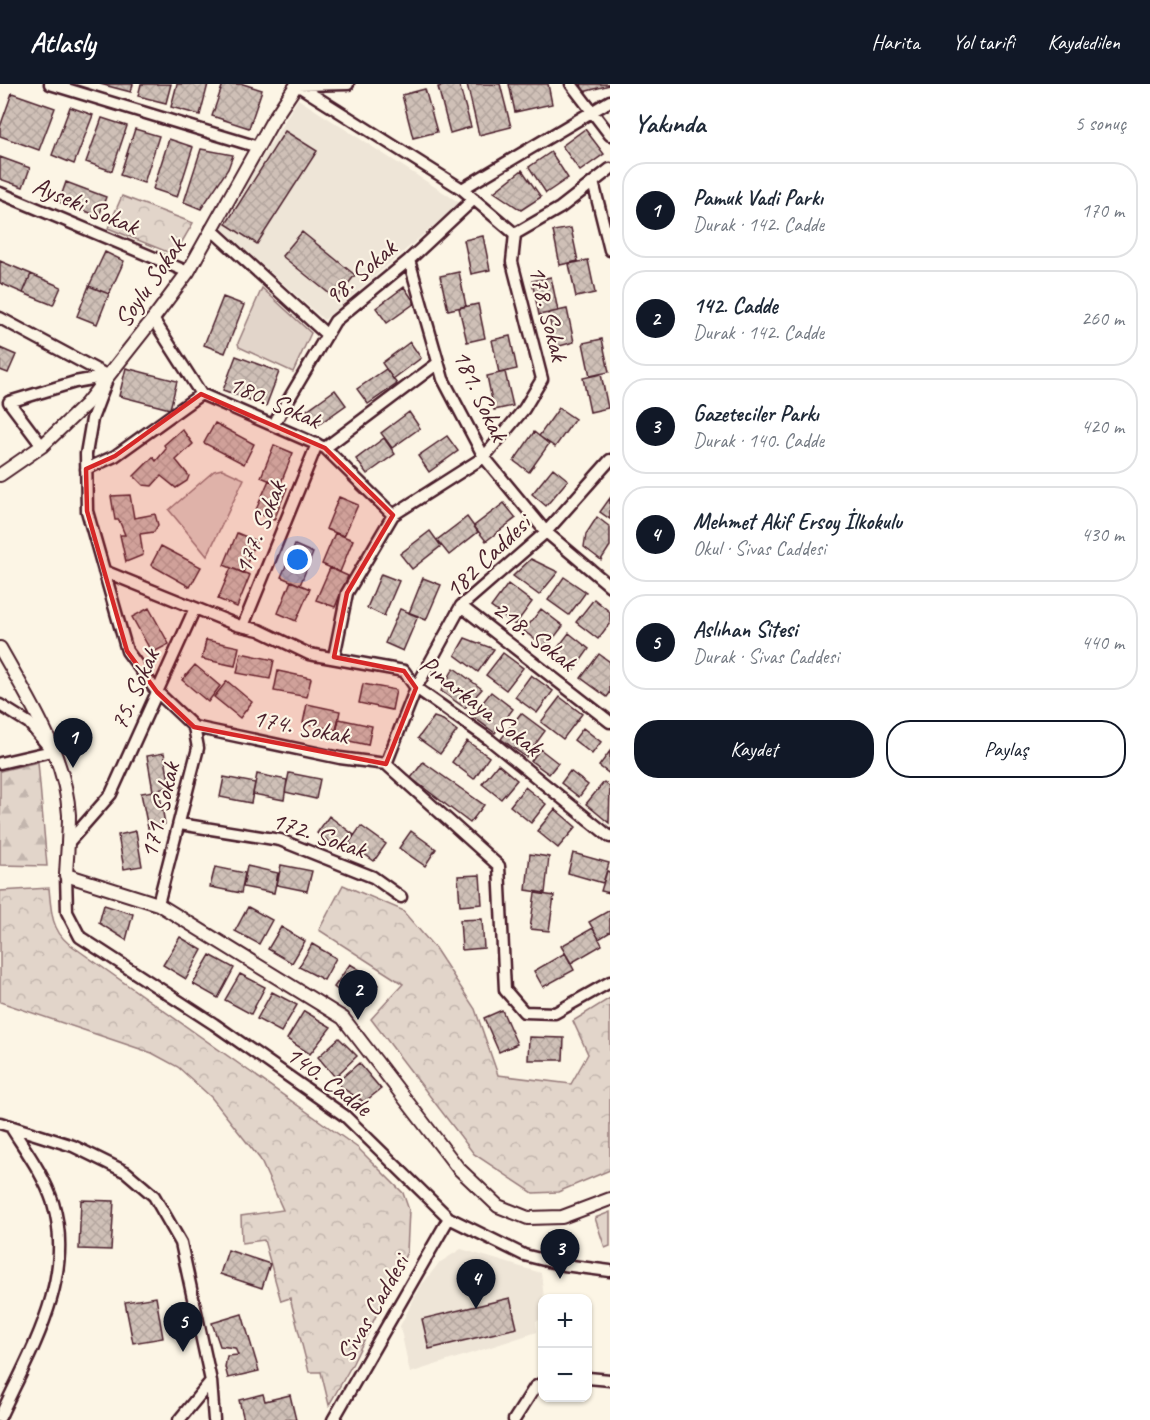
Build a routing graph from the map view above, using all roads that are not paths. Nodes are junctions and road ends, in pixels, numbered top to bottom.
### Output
1 (50, 84) edge
2 (297, 84) edge
3 (348, 84) edge
4 (571, 84) edge
5 (610, 101) edge
6 (592, 112) junction
7 (610, 135) edge
8 (258, 147) junction
9 (610, 169) edge
10 (593, 182) junction
11 (462, 189) junction
12 (0, 193) edge
13 (474, 199) junction
14 (211, 229) junction
15 (515, 234) junction
16 (610, 250) edge
17 (409, 260) junction
18 (188, 272) junction
19 (0, 318) edge
20 (153, 319) junction
21 (327, 335) junction
22 (438, 363) junction
23 (108, 376) junction
24 (201, 394) junction
25 (274, 424) junction
26 (42, 446) junction
27 (321, 446) junction
28 (484, 457) junction
29 (610, 460) edge
30 (86, 469) junction
31 (0, 475) edge
32 (393, 515) junction
33 (546, 532) junction
34 (104, 572) junction
35 (610, 586) edge
36 (461, 606) junction
37 (195, 608) junction
38 (243, 626) junction
39 (0, 648) edge
40 (334, 657) junction
41 (416, 688) junction
42 (157, 692) junction
43 (0, 705) edge
44 (608, 717) edge
45 (194, 727) junction
46 (52, 752) junction
47 (0, 763) edge
48 (386, 764) junction
49 (180, 825) junction
50 (610, 837) edge
51 (68, 843) junction
52 (66, 875) junction
53 (401, 897) dead end
54 (158, 904) junction
55 (610, 982) edge
56 (5, 1125) edge
57 (610, 1199) edge
58 (449, 1218) junction
59 (610, 1271) edge
60 (592, 1378) edge
61 (610, 1380) edge
62 (210, 1381) junction
63 (538, 1386) edge
64 (0, 1417) edge
65 (179, 1420) edge
66 (214, 1420) edge
67 (333, 1420) edge
68 (514, 1420) edge

1 - 8 street
2 - 3 street
2 - 8 street, Soylu Sokak
2 - 11 street, 178. Sokak
4 - 6 street
5 - 6 street
6 - 7 street
6 - 11 street
8 - 14 street, Soylu Sokak
9 - 10 street
10 - 15 street
10 - 16 street
11 - 13 street, 178. Sokak
12 - 18 street, Ayseki Sokak
13 - 15 street, 178. Sokak
13 - 17 street, 98. Sokak
14 - 18 street, Soylu Sokak
14 - 21 street
15 - 28 street, 178. Sokak
17 - 21 street, 98. Sokak
17 - 22 street, 181. Sokak
18 - 20 street, Soylu Sokak
19 - 23 street
20 - 23 street, Soylu Sokak
20 - 24 street, 180. Sokak
21 - 25 street, 98. Sokak
22 - 27 street
22 - 28 street, 181. Sokak
23 - 26 street, Soylu Sokak
23 - 26 street
23 - 30 street
24 - 25 street, 180. Sokak
24 - 30 street
25 - 27 street, 180. Sokak
26 - 31 street, Soylu Sokak
27 - 32 street, 180. Sokak
27 - 38 street, 177. Sokak
28 - 32 street, 178. Sokak
28 - 33 street, 181. Sokak
29 - 33 street, 182 Caddesi
30 - 34 street
32 - 40 street, 178. Sokak
33 - 35 street, 181. Sokak
33 - 36 street, 182 Caddesi
34 - 37 street, Pınarkaya Sokak
34 - 42 street
36 - 41 street, 182 Caddesi
36 - 44 street, 218. Sokak
37 - 38 street, Pınarkaya Sokak
37 - 42 street, 75. Sokak
38 - 40 street, Pınarkaya Sokak
39 - 46 street
40 - 41 street, Pınarkaya Sokak
41 - 48 street, 182 Caddesi
41 - 50 street, Pınarkaya Sokak
42 - 45 street
42 - 51 street, 75. Sokak
43 - 46 street
45 - 48 street, 174. Sokak
45 - 49 street, 171. Sokak
46 - 47 street
46 - 51 street
48 - 55 street
49 - 53 street, 172. Sokak
49 - 54 street, 171. Sokak
51 - 52 street
52 - 54 street
52 - 58 street, 140. Cadde
54 - 57 street
56 - 62 street
56 - 64 street
58 - 59 street, 140. Cadde
58 - 67 street, Sivas Caddesi
60 - 61 street
62 - 65 street
62 - 66 street
63 - 68 street

